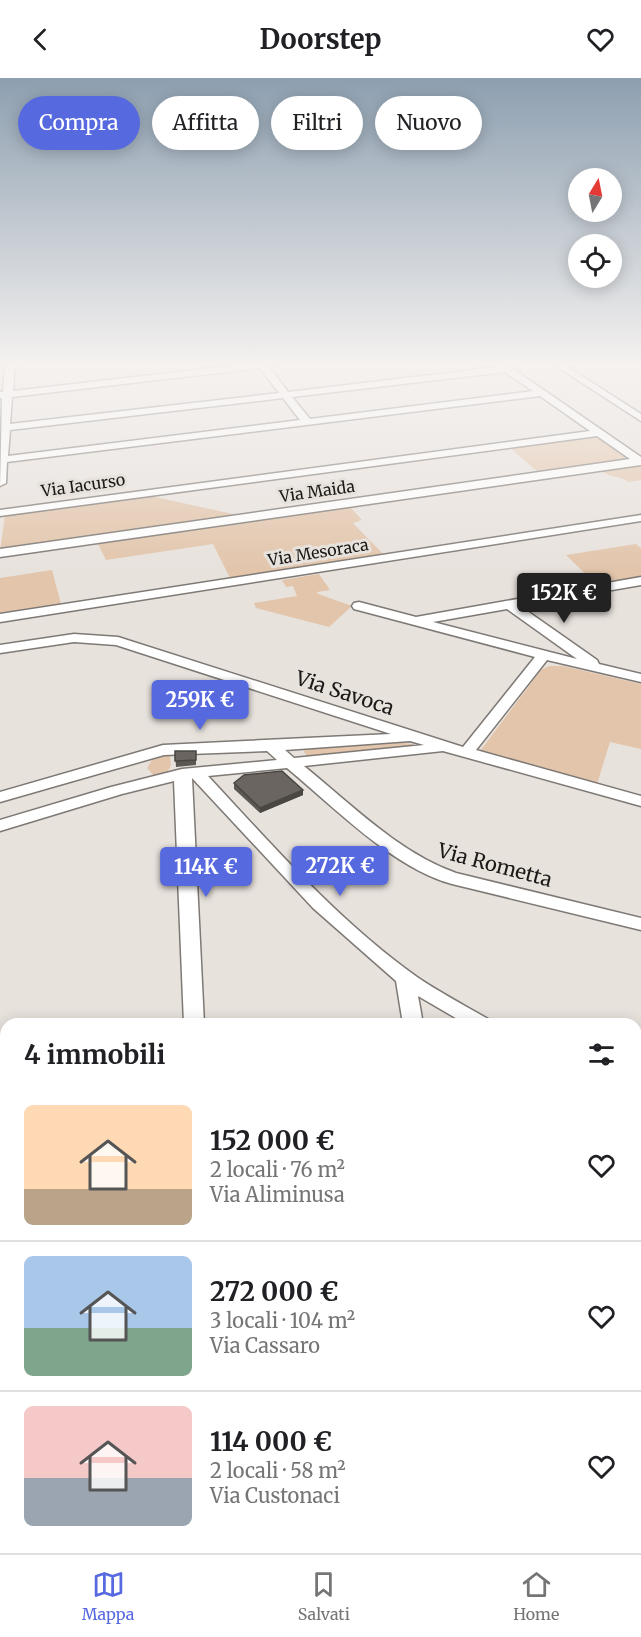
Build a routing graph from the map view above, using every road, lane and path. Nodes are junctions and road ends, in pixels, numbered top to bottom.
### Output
1 (3, 433) edge
2 (220, 433) edge
3 (598, 433) joint
4 (1, 460) edge
5 (640, 461) edge
6 (0, 483) edge
7 (0, 513) edge
8 (641, 518) edge
9 (0, 553) edge
10 (639, 583) edge
11 (510, 605) junction
12 (359, 606) dead end
13 (0, 618) edge
14 (414, 621) junction
15 (0, 649) edge
16 (544, 656) junction
17 (600, 669) junction
18 (641, 678) edge
19 (412, 737) junction
20 (271, 747) junction
21 (446, 747) junction
22 (466, 753) junction
23 (291, 764) junction
24 (189, 773) junction
25 (0, 797) edge
26 (641, 801) edge
27 (0, 826) edge
28 (641, 924) edge
29 (405, 978) junction
30 (194, 1018) edge
31 (411, 1018) edge
32 (472, 1018) edge

1 - 4 street
2 - 4 street
3 - 5 street
3 - 7 street, Via Iacurso
4 - 6 street
5 - 9 street, Via Maida
8 - 13 street, Via Mesoraca
10 - 11 street
11 - 14 street
11 - 17 street
12 - 14 street
14 - 16 street
15 - 19 street, Via Savoca
16 - 17 street
16 - 22 street
17 - 18 street
19 - 20 street
19 - 21 street, Via Savoca
20 - 23 street, Via Rometta
20 - 25 street
21 - 22 street, Via Savoca
21 - 23 street
22 - 26 street, Via Savoca
23 - 24 street
23 - 28 street, Via Rometta
24 - 27 street
24 - 29 street
24 - 30 street
29 - 31 street
29 - 32 street

